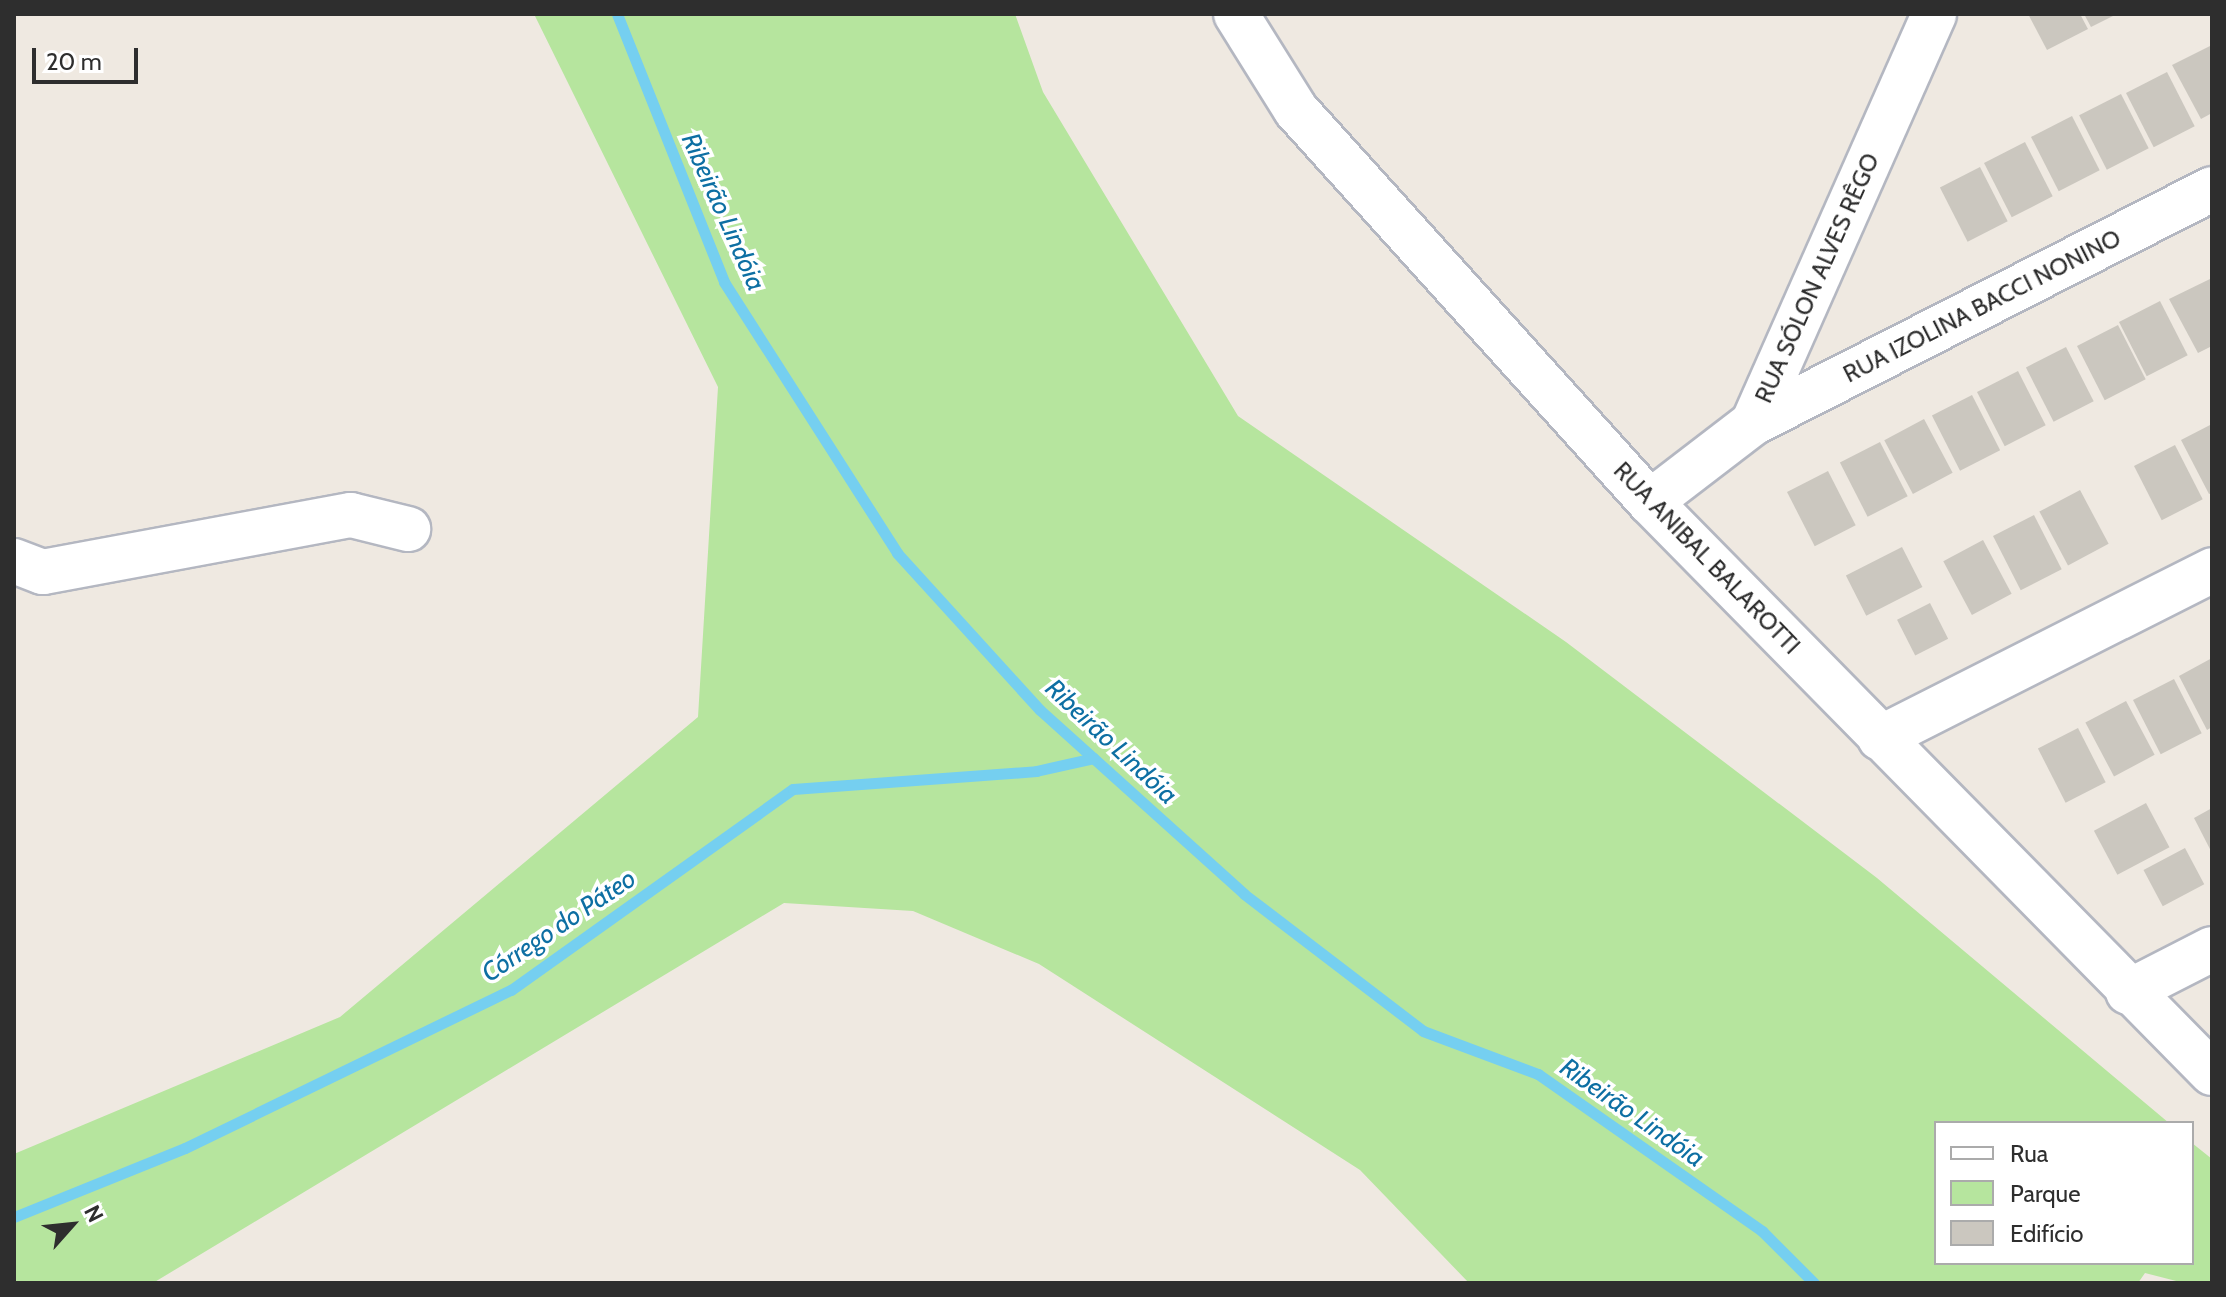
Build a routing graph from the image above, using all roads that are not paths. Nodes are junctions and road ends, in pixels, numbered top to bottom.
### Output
1 (1236, 14) edge
2 (1934, 14) edge
3 (2212, 189) edge
4 (1753, 423) junction
5 (1650, 502) junction
6 (408, 529) dead end
7 (14, 561) edge
8 (2212, 570) edge
9 (1880, 738) junction
10 (2212, 949) edge
11 (2128, 992) junction
12 (2212, 1073) edge

1 - 5 street, RUA ANIBAL BALAROTTI
2 - 4 street, RUA SÓLON ALVES RÊGO
3 - 4 street, RUA IZOLINA BACCI NONINO
4 - 5 street, RUA SÓLON ALVES RÊGO
5 - 9 street, RUA ANIBAL BALAROTTI
6 - 7 street
8 - 9 street
9 - 11 street, RUA ANIBAL BALAROTTI
10 - 11 street
11 - 12 street, RUA ANIBAL BALAROTTI

